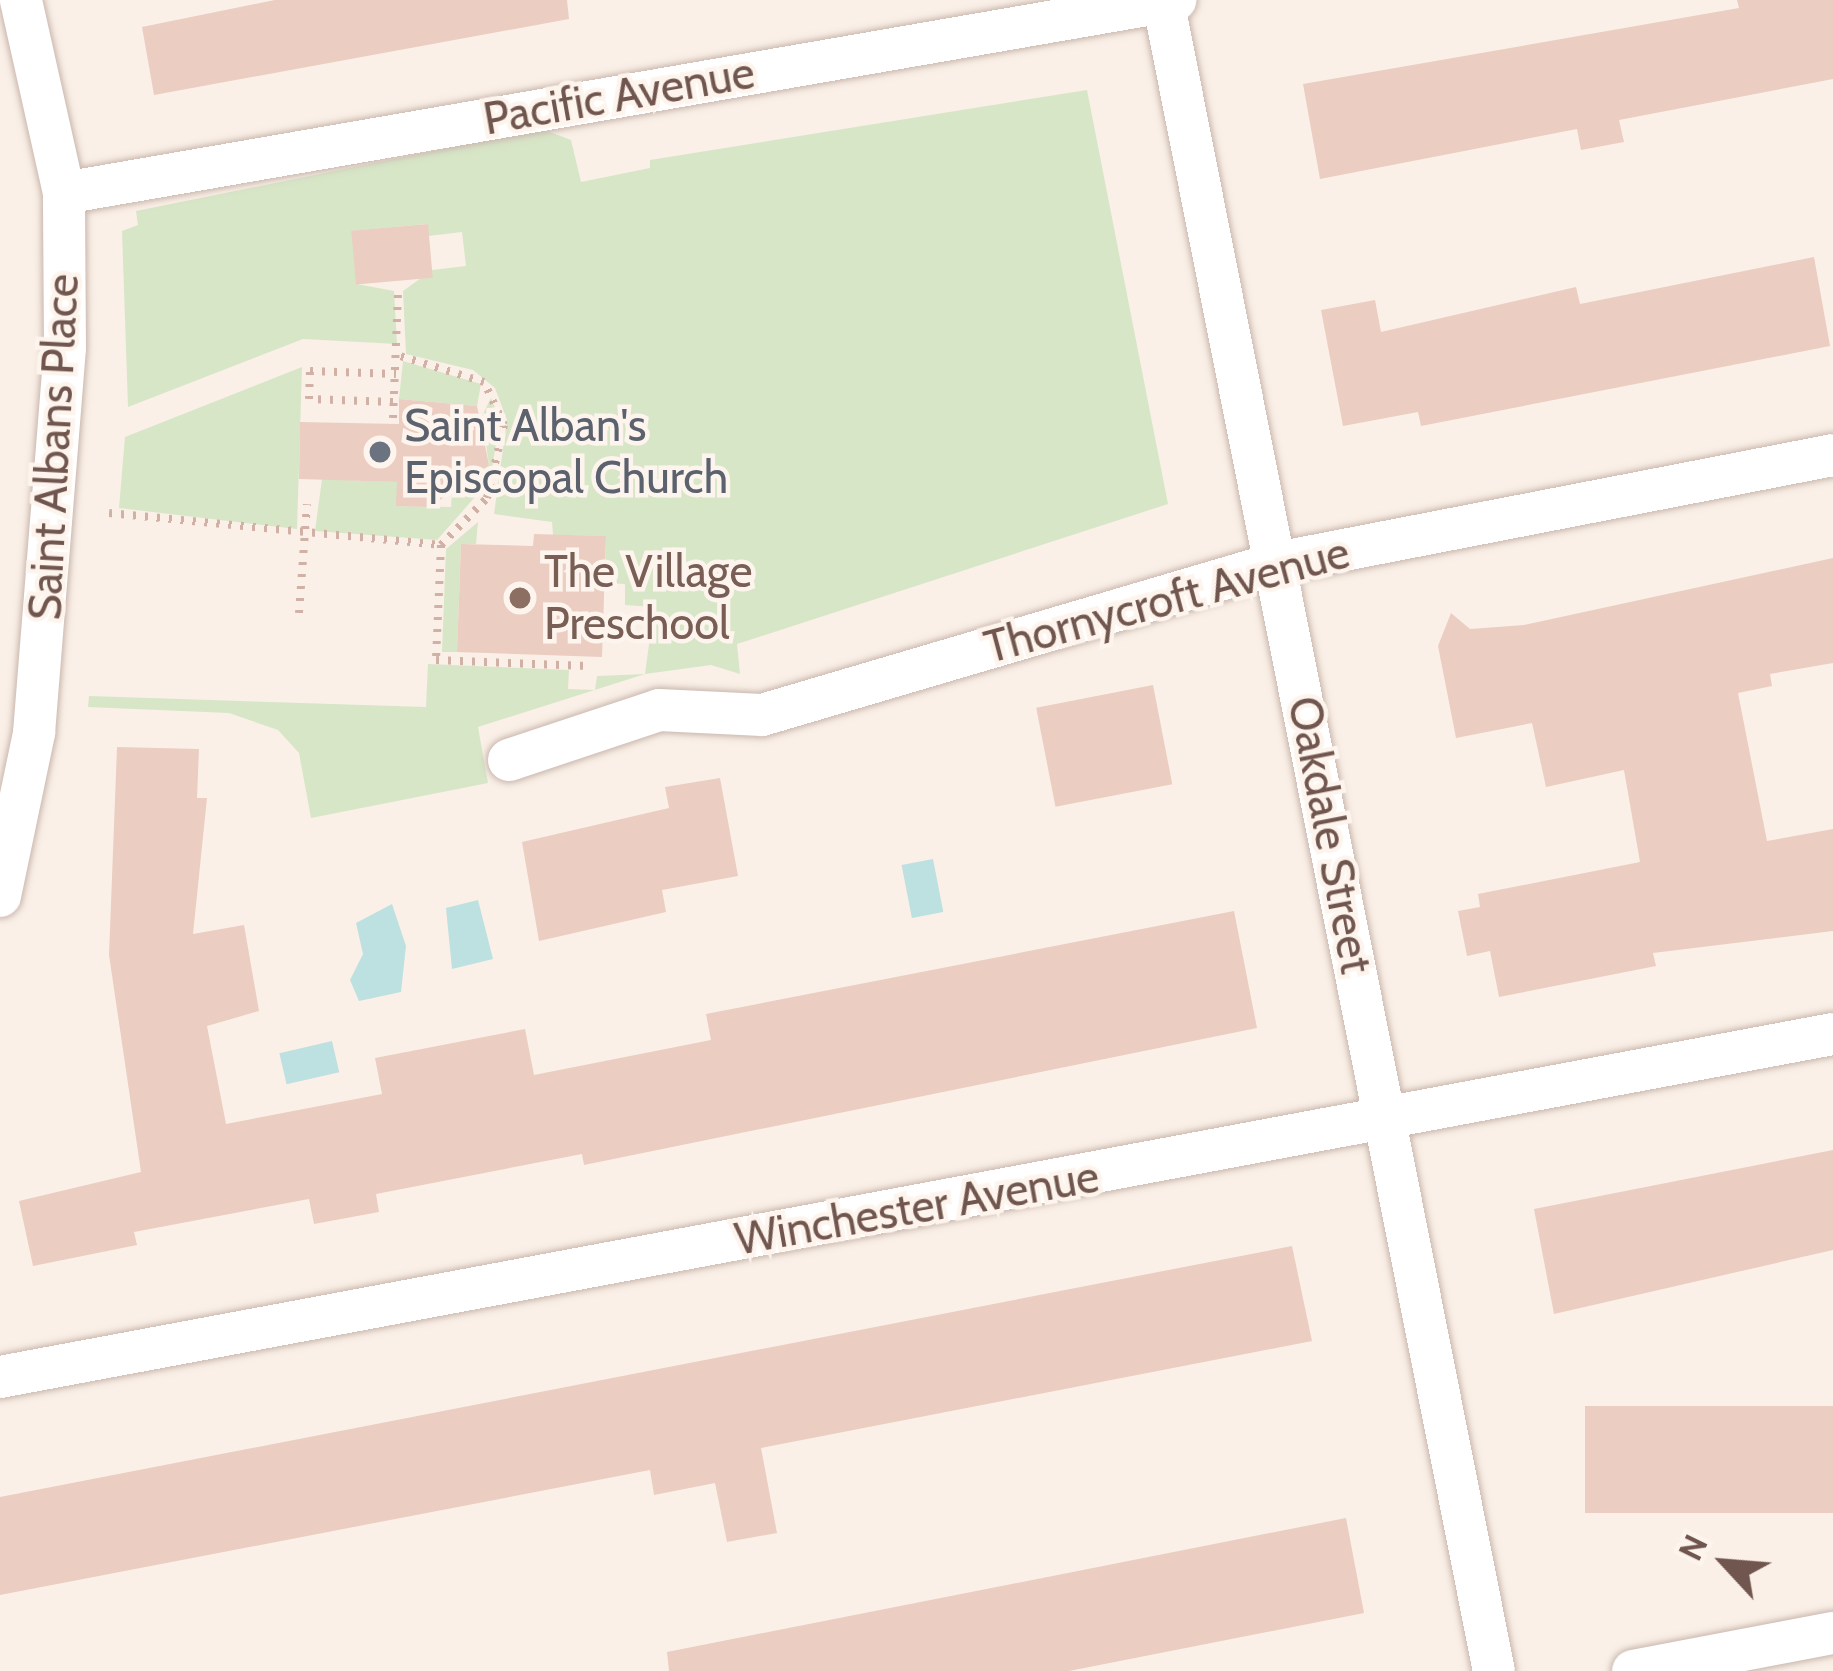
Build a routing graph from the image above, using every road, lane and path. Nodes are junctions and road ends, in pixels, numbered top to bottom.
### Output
1 (21, 0) edge
2 (1167, 1) edge
3 (64, 193) junction
4 (398, 292) dead end
5 (400, 356) junction
6 (396, 374) junction
7 (393, 401) junction
8 (393, 418) dead end
9 (1833, 455) edge
10 (307, 504) dead end
11 (109, 513) dead end
12 (307, 537) junction
13 (441, 545) junction
14 (1277, 563) junction
15 (299, 613) dead end
16 (588, 666) dead end
17 (509, 760) dead end
18 (0, 896) edge
19 (1833, 1034) edge
20 (1385, 1121) junction
21 (0, 1377) edge
22 (1833, 1633) edge
23 (1494, 1671) edge
24 (1634, 1671) edge

1 - 3 street, Saint Albans Place
2 - 3 street, Pacific Avenue
2 - 14 street, Oakdale Street
3 - 18 street, Saint Albans Place
4 - 5 path
5 - 6 path
5 - 13 path
6 - 7 path
6 - 7 path
7 - 8 path
9 - 14 street, Thornycroft Avenue
10 - 12 path
11 - 12 path
12 - 13 path
12 - 15 path
13 - 16 path
14 - 17 street, Thornycroft Avenue
14 - 20 street, Oakdale Street
19 - 20 street, Winchester Avenue
20 - 21 street, Winchester Avenue
20 - 23 street, Oakdale Street
22 - 24 street

